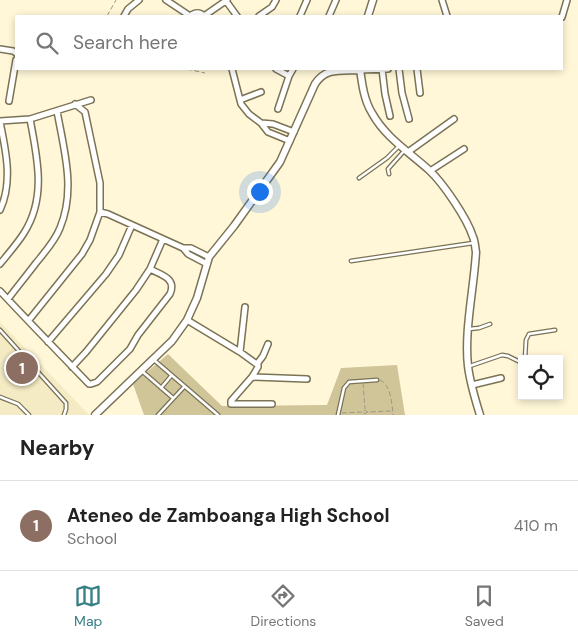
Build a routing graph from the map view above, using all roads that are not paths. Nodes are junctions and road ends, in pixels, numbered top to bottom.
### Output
1 (139, 0) edge
2 (226, 0) edge
3 (276, 0) edge
4 (308, 0) edge
5 (336, 0) edge
6 (373, 0) edge
7 (442, 0) edge
8 (567, 0) edge
9 (168, 1) edge
10 (125, 15) edge
11 (189, 15) edge
12 (205, 15) edge
13 (236, 15) edge
14 (260, 15) edge
15 (300, 15) edge
16 (329, 15) edge
17 (368, 15) edge
18 (447, 15) edge
19 (563, 15) edge
20 (0, 49) edge
21 (15, 53) edge
22 (15, 66) edge
23 (232, 70) edge
24 (278, 70) edge
25 (292, 70) edge
26 (349, 70) edge
27 (360, 70) edge
28 (382, 70) edge
29 (399, 70) edge
30 (417, 70) edge
31 (289, 76) junction
32 (261, 92) dead end
33 (420, 93) dead end
34 (91, 100) dead end
35 (240, 100) junction
36 (9, 101) dead end
37 (75, 104) junction
38 (278, 109) dead end
39 (57, 111) junction
40 (390, 116) dead end
41 (30, 119) junction
42 (409, 119) dead end
43 (454, 119) dead end
44 (0, 121) edge
45 (261, 123) junction
46 (294, 132) junction
47 (290, 141) junction
48 (400, 145) junction
49 (464, 149) dead end
50 (407, 151) junction
51 (430, 171) junction
52 (389, 174) dead end
53 (359, 178) dead end
54 (0, 210) edge
55 (100, 212) junction
56 (132, 225) junction
57 (163, 239) junction
58 (475, 242) junction
59 (208, 260) junction
60 (350, 262) dead end
61 (0, 264) edge
62 (150, 269) junction
63 (0, 291) edge
64 (8, 299) junction
65 (245, 307) dead end
66 (29, 320) junction
67 (187, 320) junction
68 (490, 324) dead end
69 (469, 329) junction
70 (0, 330) edge
71 (555, 330) dead end
72 (48, 342) junction
73 (268, 344) dead end
74 (240, 352) junction
75 (525, 355) edge
76 (153, 359) junction
77 (518, 362) edge
78 (258, 364) junction
79 (468, 366) junction
80 (72, 367) junction
81 (142, 371) junction
82 (171, 376) junction
83 (252, 377) junction
84 (501, 378) dead end
85 (307, 379) dead end
86 (377, 380) road end
87 (472, 385) junction
88 (184, 387) junction
89 (161, 388) junction
90 (0, 397) edge
91 (173, 398) junction
92 (272, 404) dead end
93 (338, 414) edge
94 (29, 415) edge
95 (64, 415) edge
96 (96, 415) edge
97 (158, 415) edge
98 (218, 415) edge
99 (480, 415) edge

1 - 10 street
2 - 12 street
2 - 13 street
3 - 14 street
4 - 15 street
5 - 16 street
6 - 17 street
7 - 18 street
8 - 19 street
9 - 11 street
20 - 21 street
22 - 36 street
23 - 35 street
24 - 31 street
25 - 31 street
26 - 46 street
27 - 48 street
28 - 40 street
29 - 42 street
30 - 33 street
31 - 38 street
32 - 35 street
34 - 37 street
35 - 45 street
37 - 39 street
37 - 55 street
39 - 41 street
39 - 64 street
41 - 44 street
41 - 61 street
43 - 50 street
44 - 54 street
45 - 46 street
45 - 47 street
46 - 47 street
47 - 59 street
48 - 50 street
48 - 53 lane
49 - 51 street
50 - 51 street
50 - 52 lane
51 - 58 street
55 - 56 street
55 - 66 street
56 - 57 street
56 - 72 street
57 - 59 street
57 - 62 street
58 - 60 lane
58 - 69 street
59 - 67 street
62 - 80 street
62 - 80 street
63 - 64 street
64 - 66 street
65 - 74 street
66 - 72 street
67 - 74 street
67 - 76 street
68 - 69 lane
69 - 79 street
70 - 95 lane
71 - 75 lane
72 - 80 street
73 - 78 street
74 - 78 street
76 - 81 street
76 - 82 lane
77 - 79 lane
78 - 83 street
79 - 87 street
81 - 89 lane
81 - 96 street
82 - 88 lane
82 - 89 lane
83 - 85 street
83 - 92 street
84 - 87 street
86 - 93 lane
87 - 99 street
88 - 91 lane
88 - 98 lane
89 - 91 lane
90 - 94 lane
91 - 97 lane

